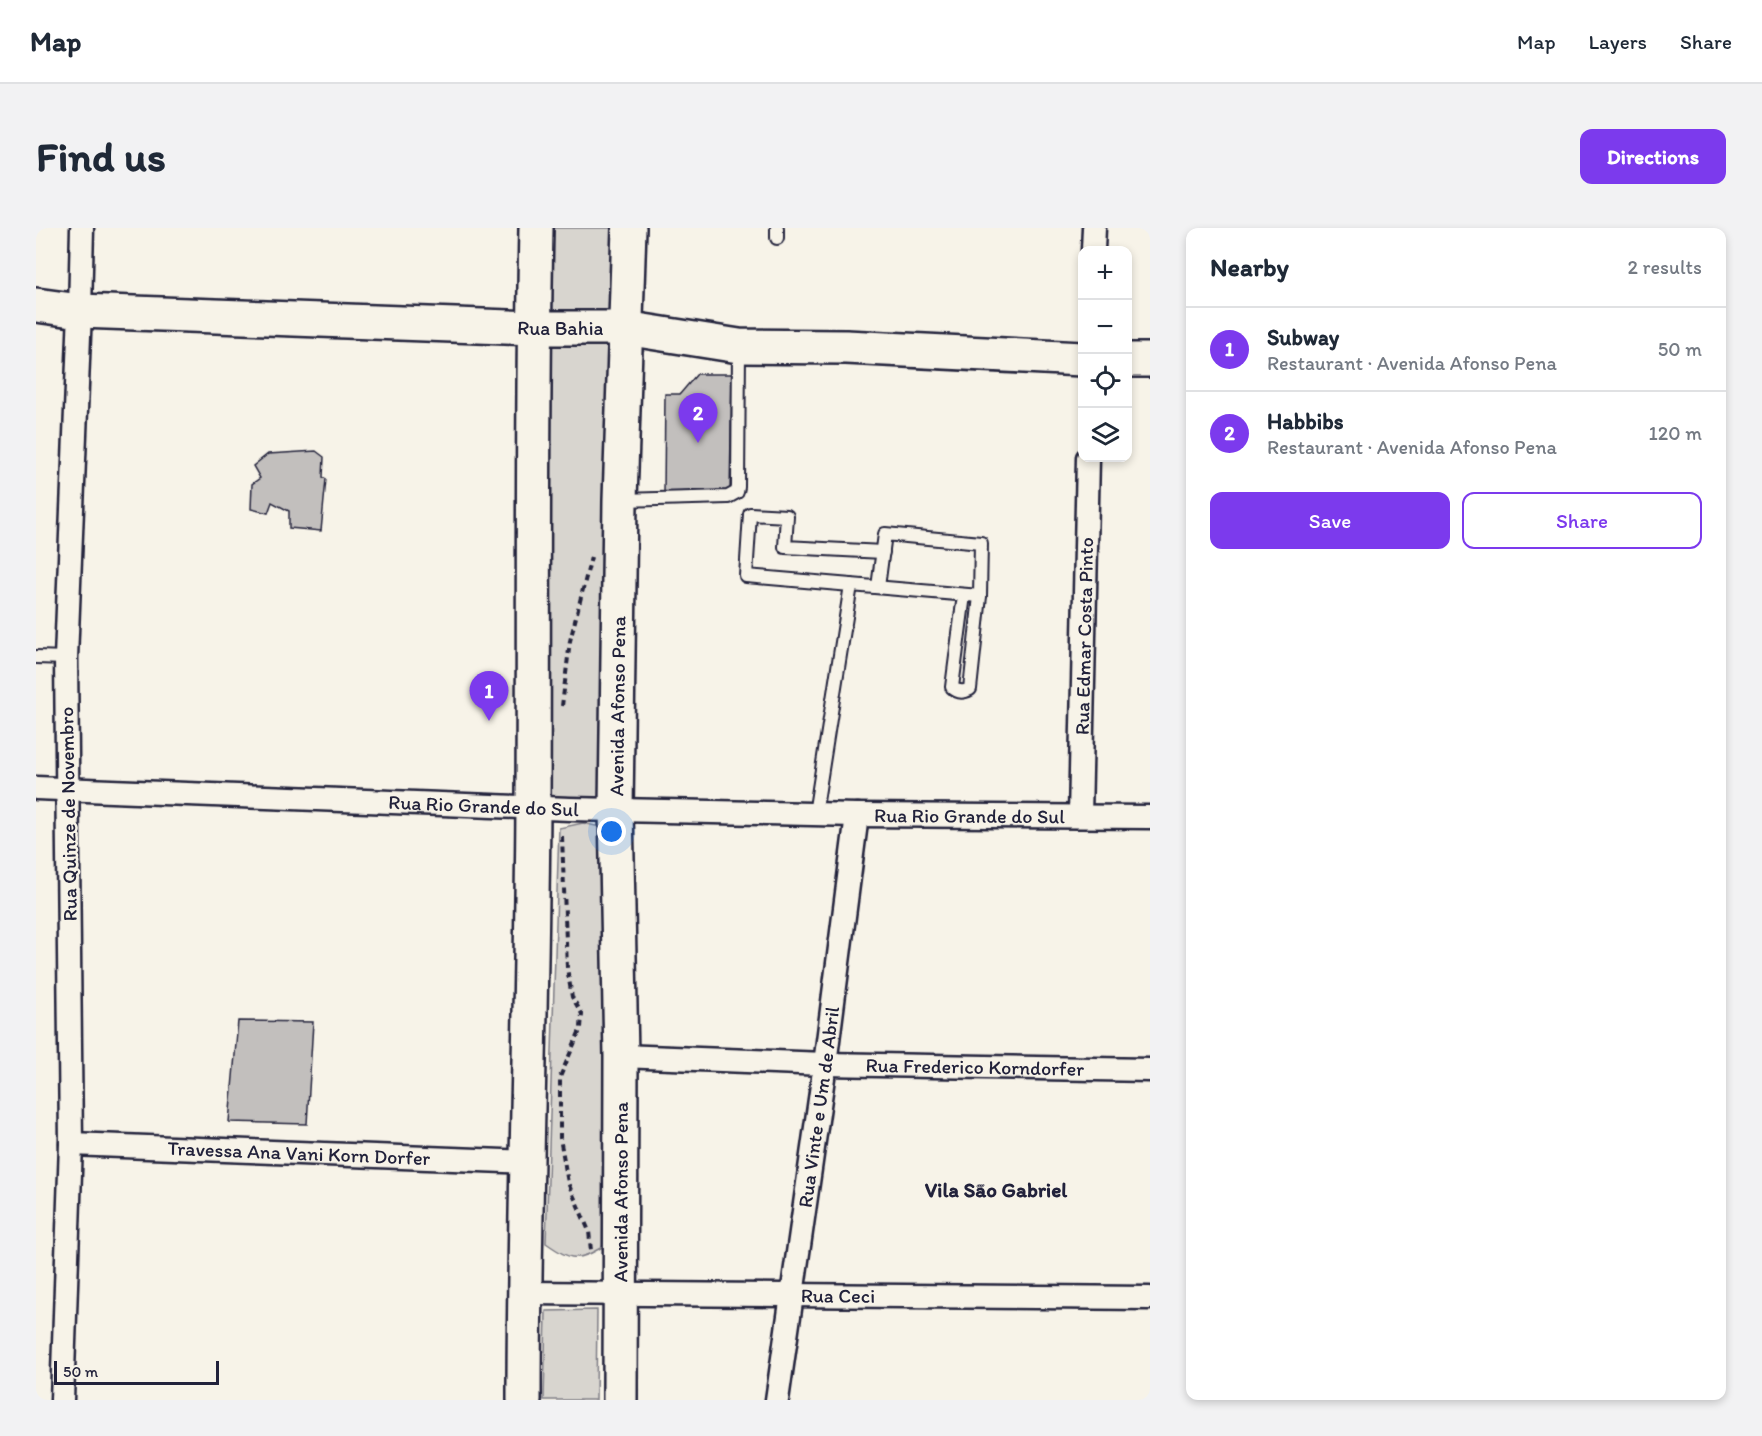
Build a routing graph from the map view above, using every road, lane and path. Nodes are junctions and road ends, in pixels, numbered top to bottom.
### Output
1 (82, 228) edge
2 (536, 228) edge
3 (629, 228) edge
4 (1094, 228) edge
5 (1093, 246) edge
6 (36, 305) edge
7 (80, 311) junction
8 (534, 328) junction
9 (625, 328) junction
10 (739, 346) junction
11 (1078, 358) edge
12 (1132, 360) edge
13 (1150, 360) edge
14 (1088, 462) edge
15 (621, 500) junction
16 (883, 552) junction
17 (851, 585) junction
18 (878, 587) junction
19 (964, 595) junction
20 (980, 596) junction
21 (36, 657) edge
22 (66, 658) junction
23 (36, 788) edge
24 (66, 788) junction
25 (533, 807) junction
26 (616, 810) junction
27 (815, 814) junction
28 (857, 815) junction
29 (1080, 816) junction
30 (1150, 817) edge
31 (621, 1056) junction
32 (825, 1064) junction
33 (1150, 1070) edge
34 (71, 1144) junction
35 (528, 1162) junction
36 (524, 1293) junction
37 (791, 1294) junction
38 (621, 1295) junction
39 (1150, 1298) edge
40 (62, 1400) edge
41 (524, 1400) edge
42 (620, 1400) edge
43 (777, 1400) edge

1 - 7 street, Rua Quinze de Novembro
2 - 8 main road
3 - 9 main road, Avenida Afonso Pena
4 - 5 street
6 - 7 main road, Rua Bahia
7 - 8 main road, Rua Bahia
7 - 22 street, Rua Quinze de Novembro
8 - 9 main road, Rua Bahia
8 - 25 main road
9 - 10 main road, Rua Bahia
9 - 15 main road, Avenida Afonso Pena
10 - 11 main road, Rua Bahia
10 - 15 lane
12 - 13 main road
14 - 29 street, Rua Edmar Costa Pinto
15 - 26 main road, Avenida Afonso Pena
16 - 17 lane
16 - 18 lane
16 - 20 lane
17 - 18 lane
17 - 27 lane
18 - 19 lane
19 - 20 lane
19 - 20 lane
21 - 22 lane
22 - 24 street, Rua Quinze de Novembro
23 - 24 street, Rua Rio Grande do Sul
24 - 25 street, Rua Rio Grande do Sul
24 - 34 street, Rua Quinze de Novembro
25 - 26 street, Rua Rio Grande do Sul
25 - 35 main road
26 - 27 street, Rua Rio Grande do Sul
26 - 31 main road, Avenida Afonso Pena
27 - 28 street, Rua Rio Grande do Sul
28 - 29 street, Rua Rio Grande do Sul
28 - 32 street, Rua Vinte e Um de Abril
29 - 30 street, Rua Rio Grande do Sul
31 - 32 street, Rua Frederico Korndorfer
31 - 38 main road, Avenida Afonso Pena
32 - 33 street, Rua Frederico Korndorfer
32 - 37 street, Rua Vinte e Um de Abril
34 - 35 street, Travessa Ana Vani Korn Dorfer
34 - 40 street, Rua Quinze de Novembro
35 - 36 main road
36 - 38 street, Rua Ceci
36 - 41 main road
37 - 38 street, Rua Ceci
37 - 39 street, Rua Ceci
37 - 43 street, Rua Vinte e Um de Abril
38 - 42 main road, Avenida Afonso Pena

